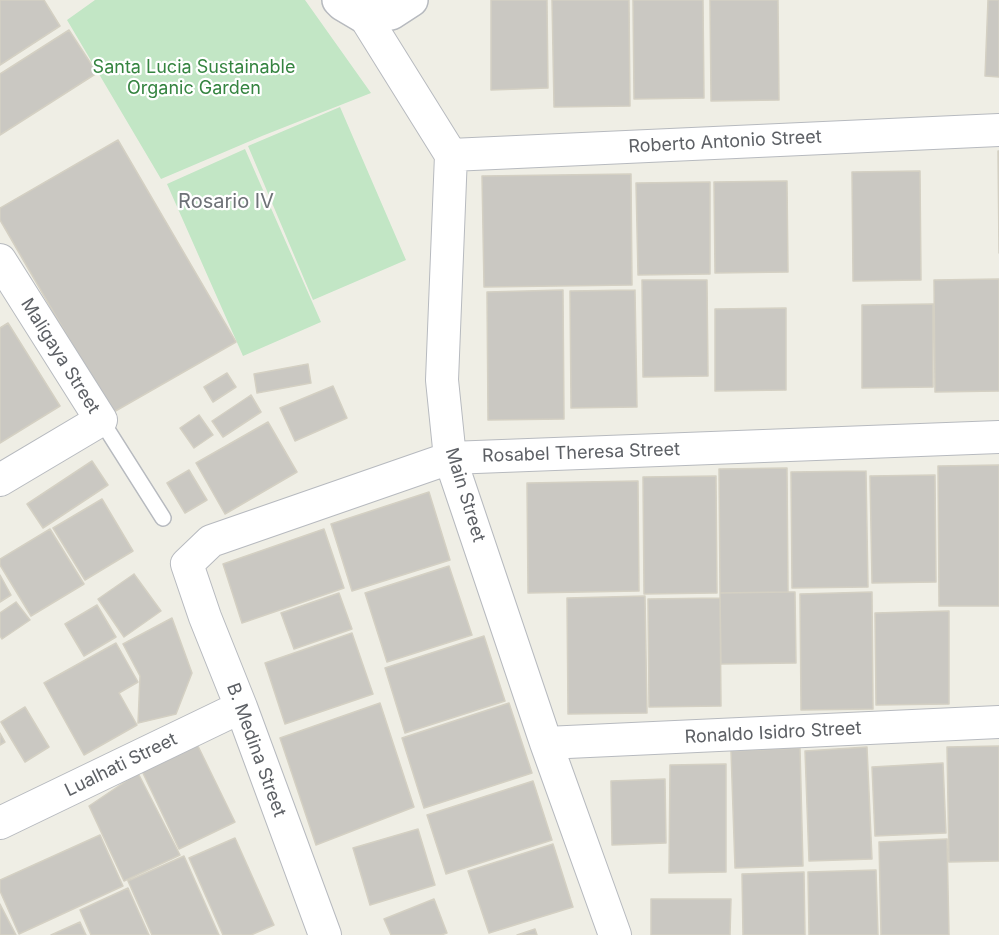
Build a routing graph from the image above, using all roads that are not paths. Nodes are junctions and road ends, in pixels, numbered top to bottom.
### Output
1 (411, 0) edge
2 (352, 9) edge
3 (999, 130) edge
4 (451, 155) junction
5 (0, 260) edge
6 (101, 420) junction
7 (999, 437) edge
8 (450, 458) junction
9 (0, 480) edge
10 (163, 518) dead end
11 (187, 564) joint
12 (241, 707) junction
13 (999, 722) edge
14 (546, 743) junction
15 (0, 824) edge
16 (325, 935) edge
17 (615, 935) edge

1 - 2 street
2 - 4 street
3 - 4 street, Roberto Antonio Street
4 - 8 street, Main Street
5 - 6 street, Maligaya Street
6 - 9 street
6 - 10 lane
7 - 8 street, Rosabel Theresa Street
8 - 11 street, Rosabel Theresa Street
8 - 14 street, Main Street
11 - 12 street, B. Medina Street
12 - 15 street, Lualhati Street
12 - 16 street, B. Medina Street
13 - 14 street, Ronaldo Isidro Street
14 - 17 street, Main Street

